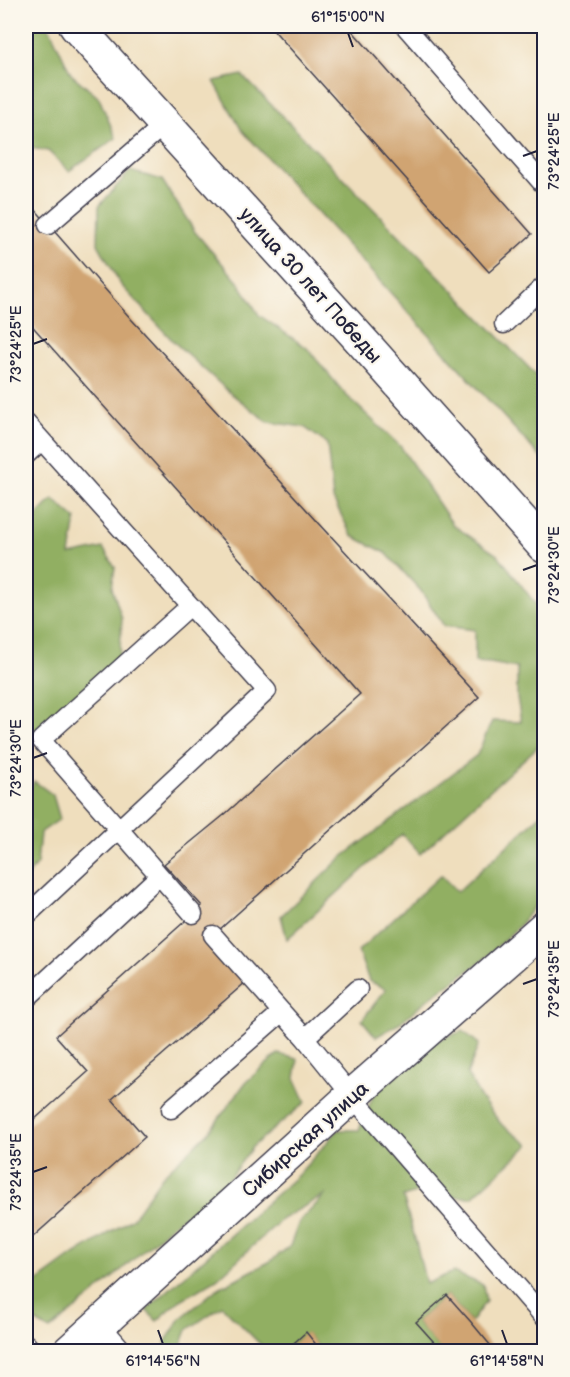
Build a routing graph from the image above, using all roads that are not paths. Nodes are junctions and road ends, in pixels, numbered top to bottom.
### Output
1 (76, 26) edge
2 (405, 26) edge
3 (165, 124) junction
4 (544, 185) edge
5 (48, 225) dead end
6 (544, 286) edge
7 (504, 324) dead end
8 (26, 423) edge
9 (41, 441) junction
10 (26, 455) edge
11 (544, 546) edge
12 (190, 606) junction
13 (118, 830) junction
14 (159, 876) junction
15 (193, 914) dead end
16 (26, 916) edge
17 (544, 928) edge
18 (213, 935) dead end
19 (358, 989) dead end
20 (26, 999) edge
21 (282, 1012) junction
22 (305, 1038) junction
23 (352, 1096) junction
24 (171, 1109) dead end
25 (544, 1317) edge
26 (99, 1323) junction
27 (26, 1344) edge
28 (33, 1352) edge
29 (69, 1352) edge
30 (124, 1352) edge

1 - 3 main road, улица 30 лет Победы
2 - 4 lane
3 - 5 lane
3 - 11 main road, улица 30 лет Победы
6 - 7 lane
8 - 9 lane
9 - 10 lane
9 - 12 lane
12 - 13 lane
12 - 13 lane
13 - 14 lane
13 - 16 lane
14 - 15 lane
14 - 20 lane
17 - 23 main road, Сибирская улица
18 - 21 lane
19 - 22 lane
21 - 22 lane
21 - 24 lane
22 - 23 lane
23 - 25 lane
23 - 26 main road, Сибирская улица
26 - 29 main road, Сибирская улица
26 - 30 lane
27 - 28 lane

